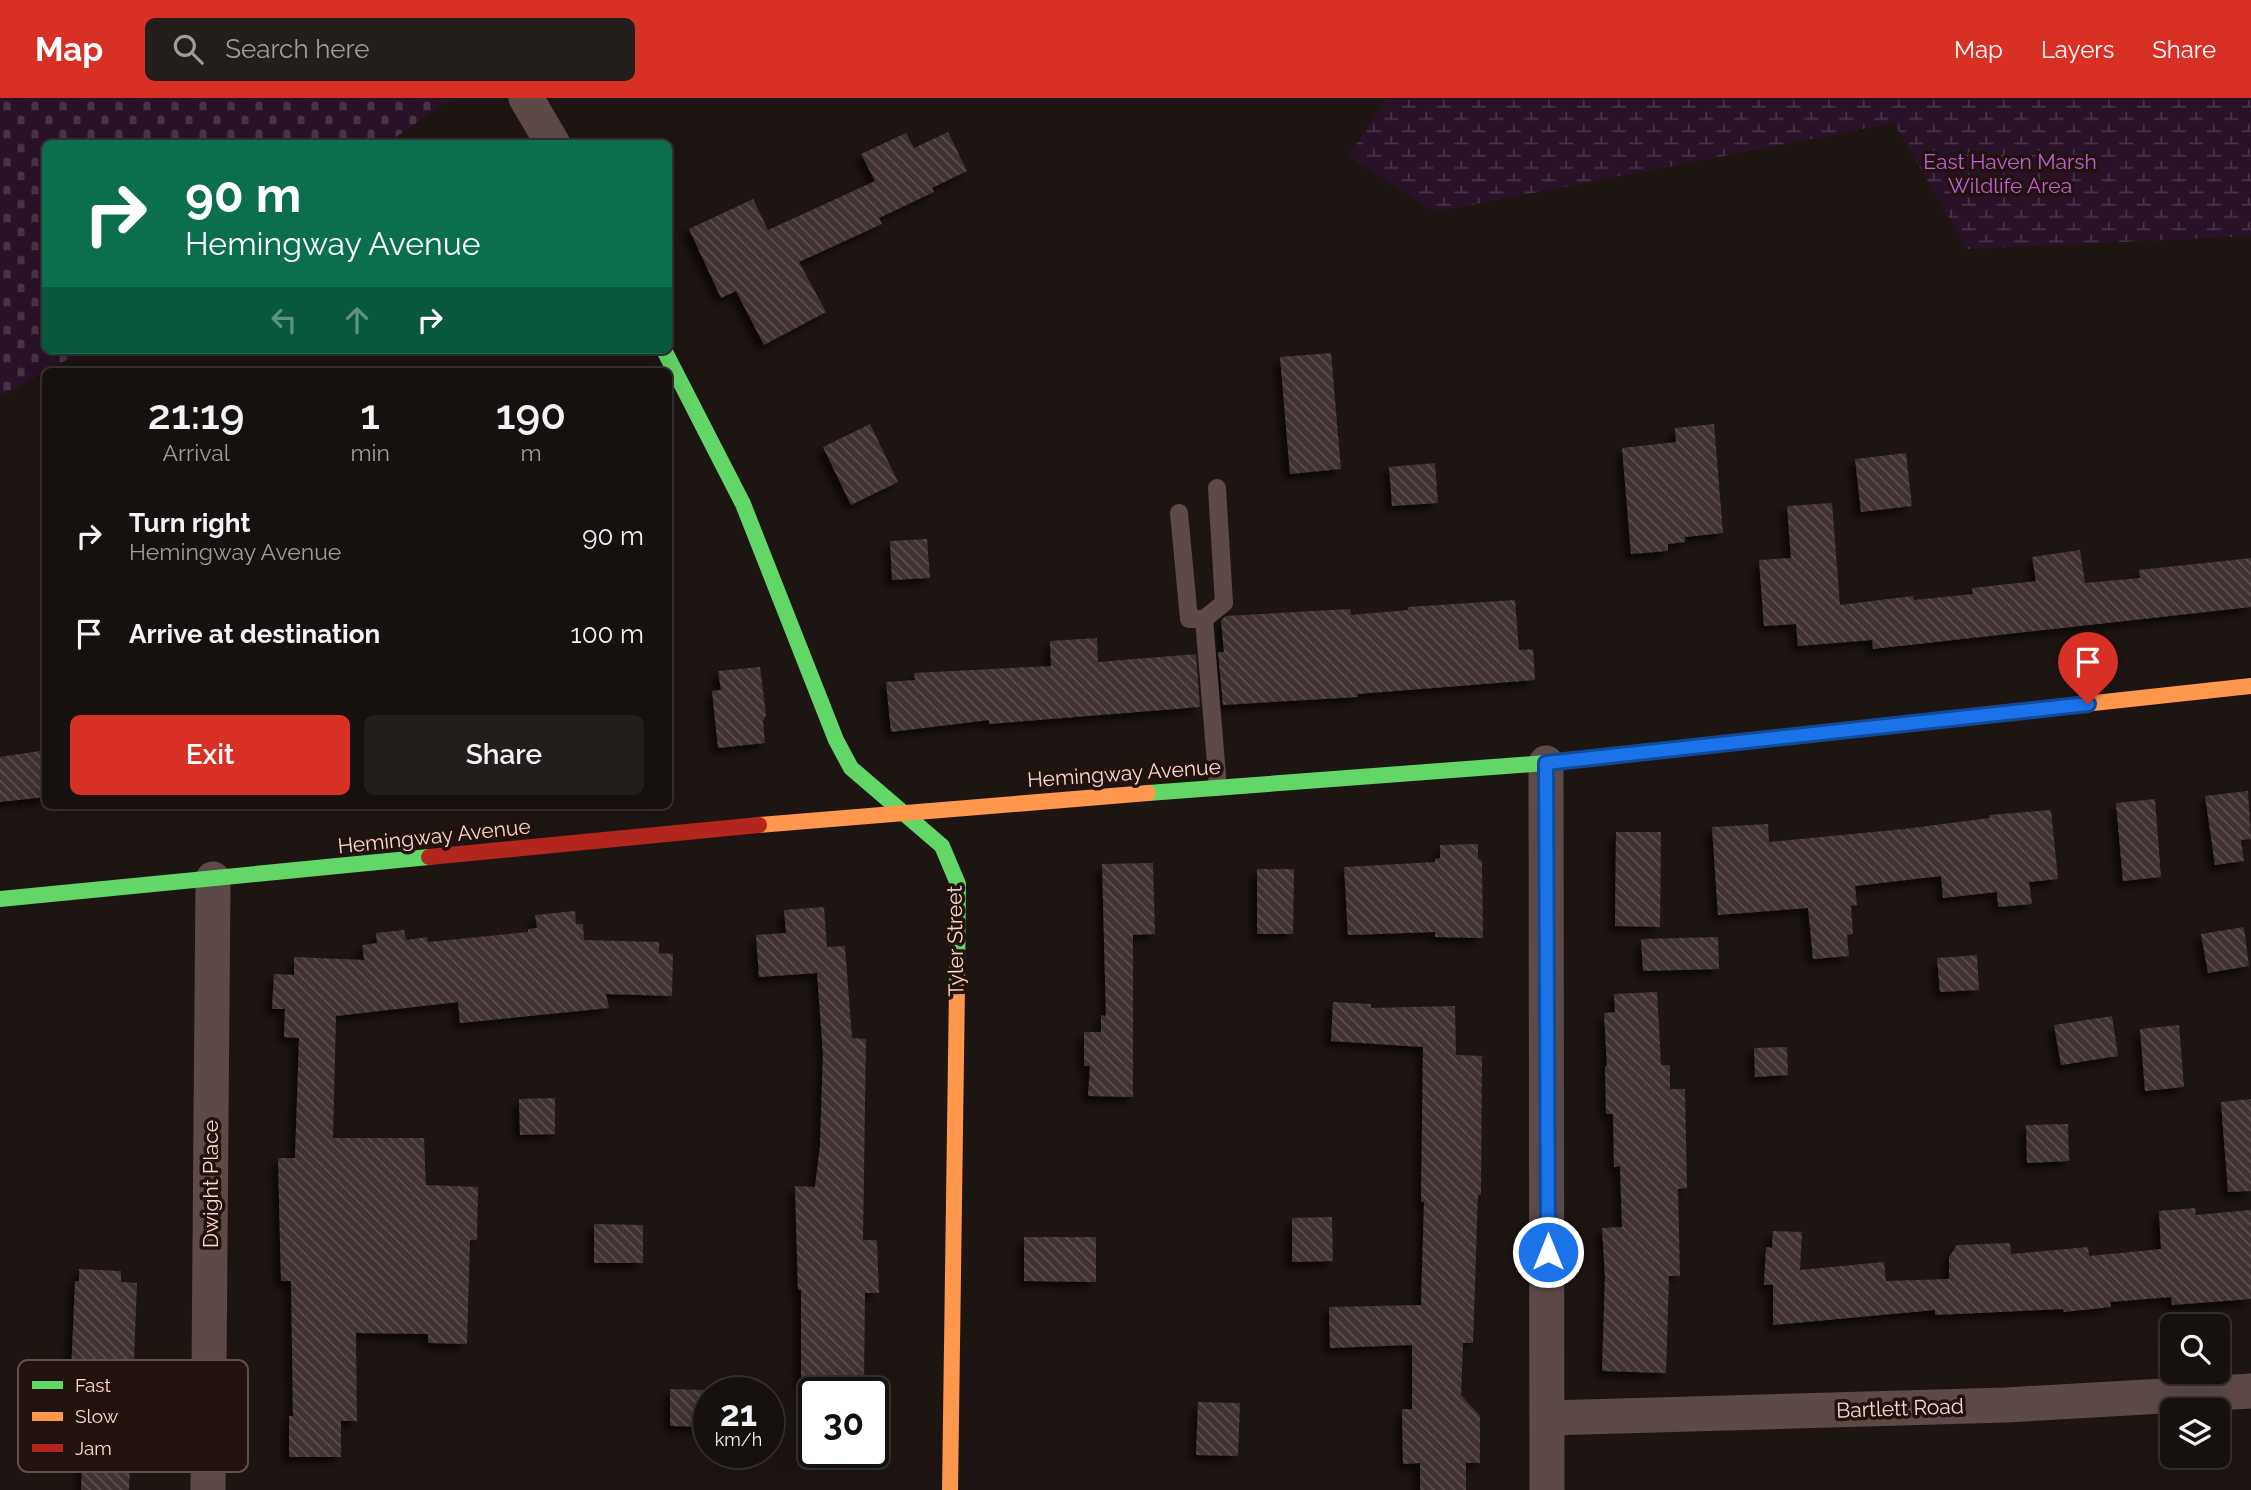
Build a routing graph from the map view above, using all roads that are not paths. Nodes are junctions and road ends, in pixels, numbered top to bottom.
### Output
1 (526, 98) edge
2 (551, 140) edge
3 (666, 354) edge
4 (1217, 488) dead end
5 (1179, 513) dead end
6 (1204, 619) junction
7 (2251, 686) edge
8 (1546, 763) junction
9 (1218, 787) junction
10 (904, 811) junction
11 (213, 878) junction
12 (0, 899) edge
13 (209, 1360) edge
14 (2251, 1391) edge
15 (1548, 1418) junction
16 (208, 1472) edge
17 (208, 1490) edge
18 (950, 1490) edge
19 (1548, 1490) edge

1 - 2 street
3 - 10 main road, Tyler Street
4 - 6 lane
5 - 6 lane
6 - 9 lane
7 - 8 main road, Hemingway Avenue
8 - 9 main road, Hemingway Avenue
8 - 15 street
9 - 10 main road, Hemingway Avenue
10 - 11 main road, Hemingway Avenue
10 - 18 main road, Tyler Street
11 - 12 main road, Hemingway Avenue
11 - 13 street, Dwight Place
14 - 15 street, Bartlett Road
15 - 19 street
16 - 17 street, Dwight Place

